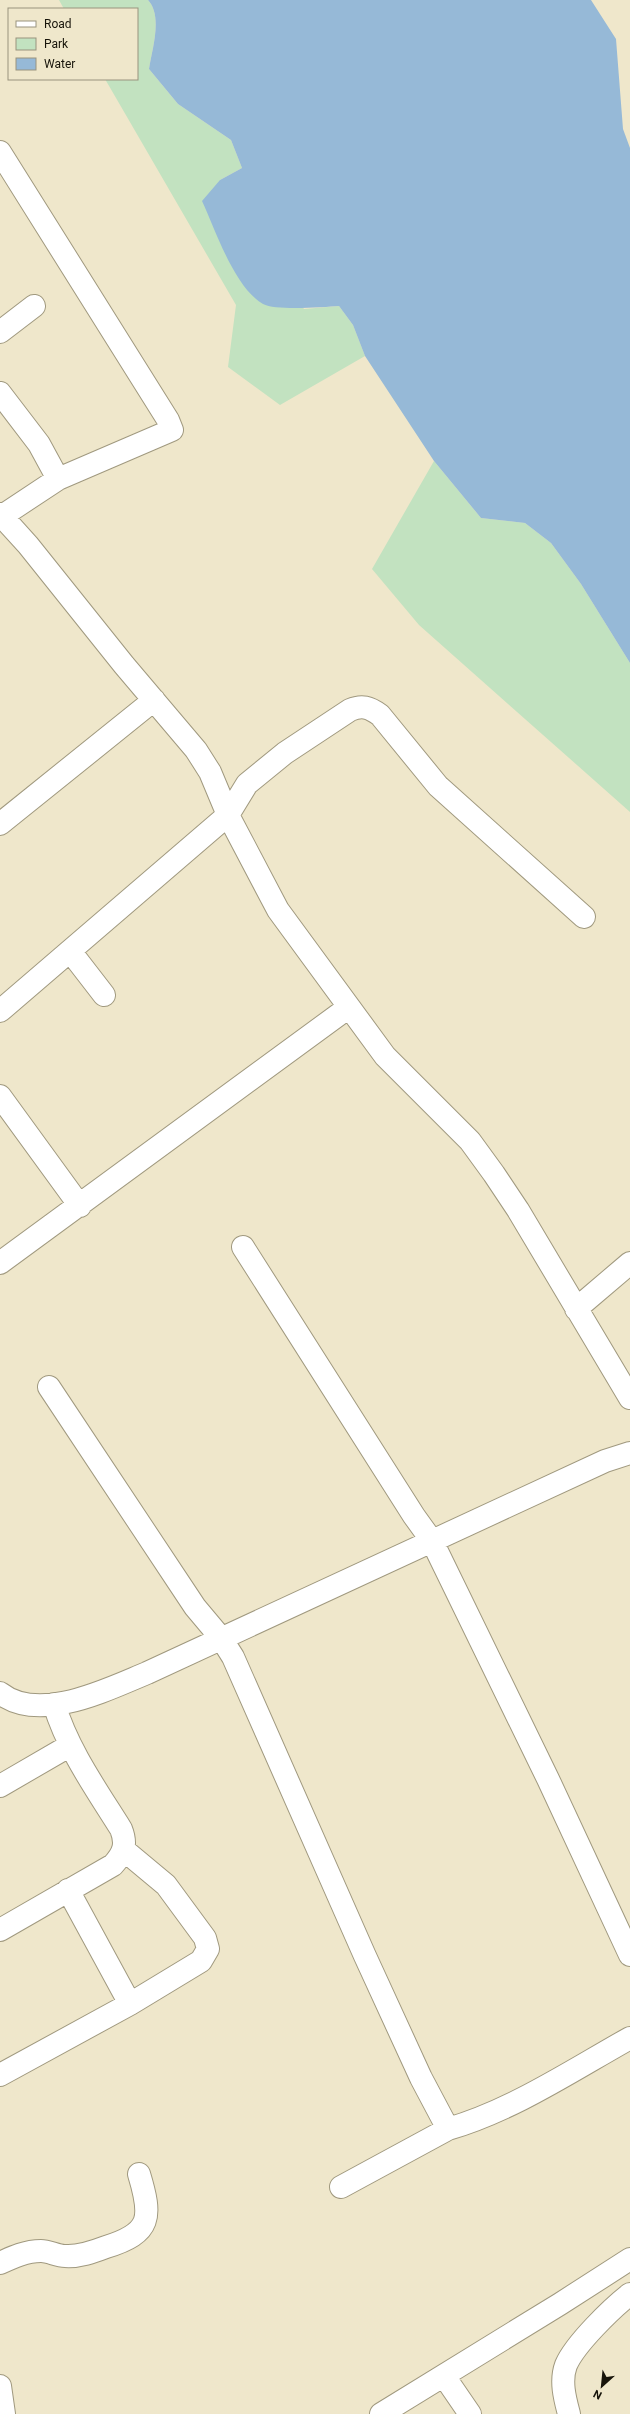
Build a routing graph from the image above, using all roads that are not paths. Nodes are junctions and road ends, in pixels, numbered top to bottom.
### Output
1 (0, 152) edge
2 (34, 306) dead end
3 (0, 332) edge
4 (0, 393) edge
5 (58, 479) junction
6 (1, 515) edge
7 (154, 700) junction
8 (228, 815) junction
9 (0, 824) edge
10 (584, 918) dead end
11 (70, 951) junction
12 (104, 995) dead end
13 (349, 1007) junction
14 (0, 1011) edge
15 (0, 1096) edge
16 (80, 1206) junction
17 (243, 1247) dead end
18 (0, 1262) edge
19 (630, 1263) edge
20 (576, 1309) junction
21 (49, 1387) dead end
22 (630, 1398) edge
23 (630, 1453) edge
24 (432, 1541) junction
25 (221, 1638) junction
26 (0, 1693) edge
27 (54, 1704) junction
28 (69, 1746) junction
29 (0, 1786) edge
30 (124, 1850) junction
31 (68, 1890) junction
32 (0, 1930) edge
33 (630, 1955) edge
34 (130, 2004) junction
35 (630, 2038) edge
36 (0, 2075) edge
37 (448, 2129) junction
38 (139, 2174) dead end
39 (341, 2186) dead end
40 (630, 2259) edge
41 (0, 2263) edge
42 (630, 2294) edge
43 (444, 2376) junction
44 (0, 2386) edge
45 (4, 2414) edge
46 (381, 2414) edge
47 (470, 2414) edge
48 (568, 2414) edge

1 - 5 street
2 - 3 street
4 - 5 street
5 - 6 street
6 - 7 street
7 - 8 street
7 - 9 street
8 - 10 street
8 - 11 street
8 - 13 street
11 - 12 street
11 - 14 street
13 - 16 street
13 - 20 street
15 - 16 street
16 - 18 street
17 - 24 street
19 - 20 street
20 - 22 street
21 - 25 street
23 - 24 street
24 - 25 street
24 - 33 street
25 - 27 street
25 - 37 street
26 - 27 street
27 - 28 street
28 - 29 street
28 - 30 street
30 - 31 street
30 - 34 street
31 - 32 street
31 - 34 street
34 - 36 street
35 - 37 street
37 - 39 street
38 - 41 street
40 - 43 street
42 - 48 street
43 - 46 street
43 - 47 street
44 - 45 street

